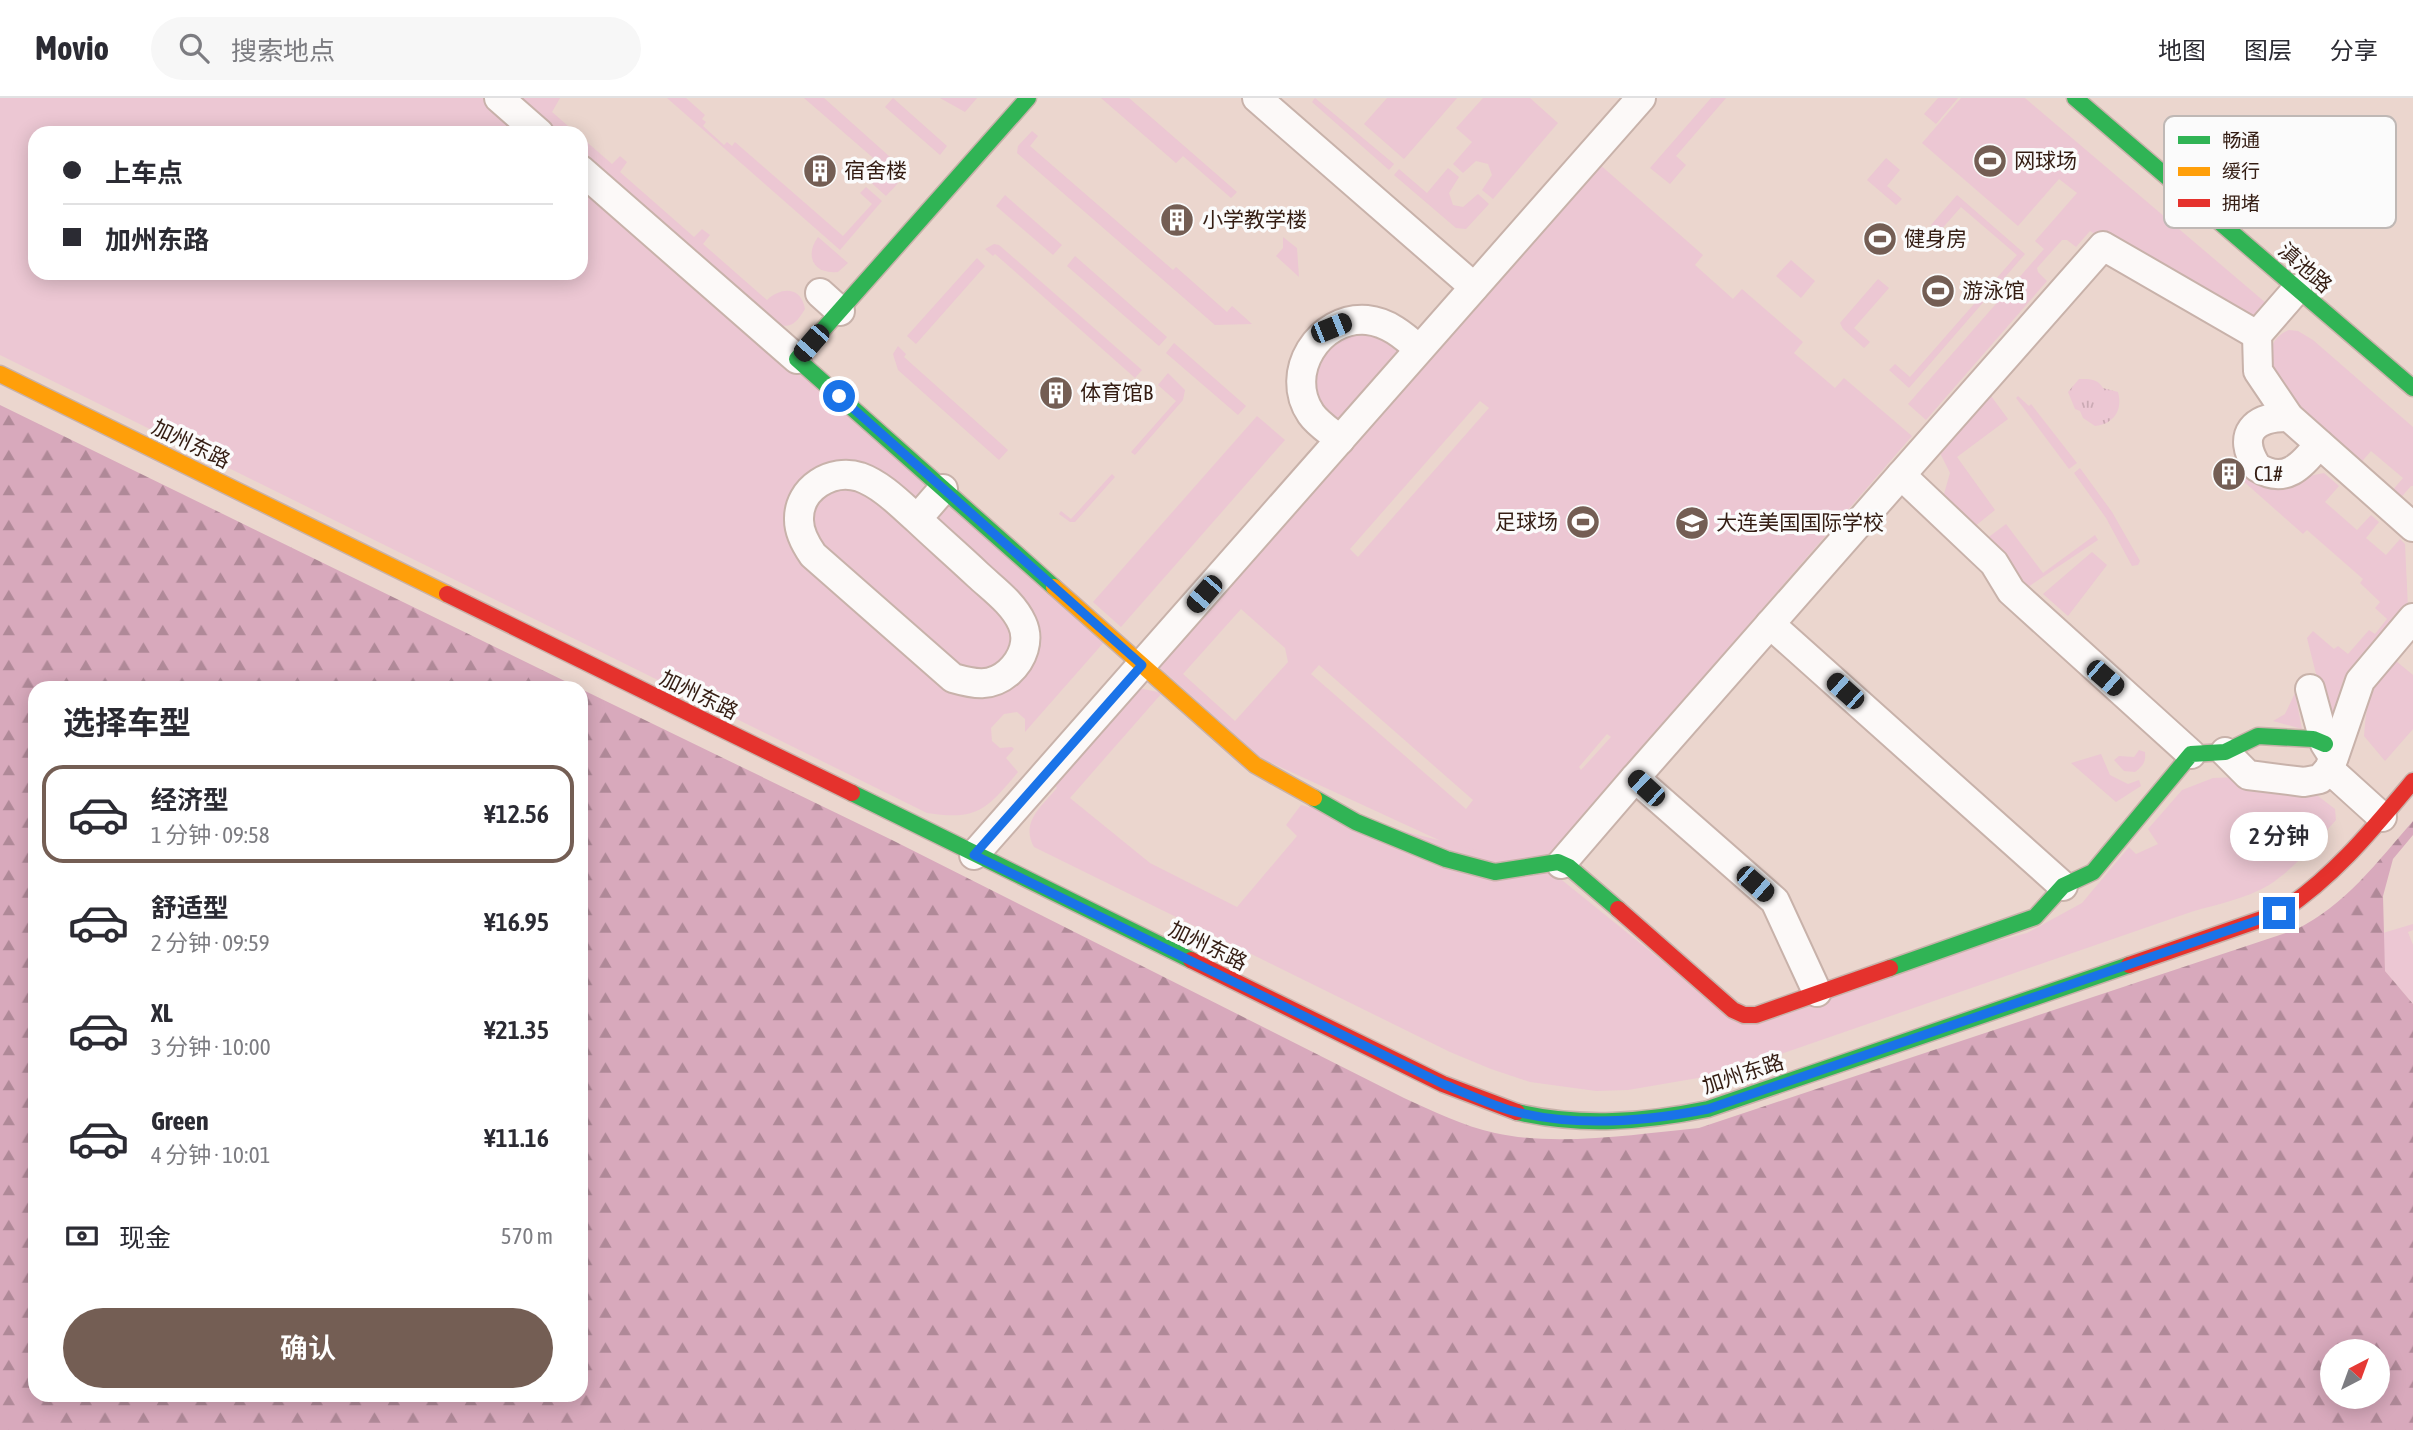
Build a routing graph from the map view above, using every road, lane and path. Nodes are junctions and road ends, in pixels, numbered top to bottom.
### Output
1 (499, 98) edge
2 (1028, 98) edge
3 (1257, 98) edge
4 (1641, 98) edge
5 (2075, 98) edge
6 (531, 126) edge
7 (2164, 175) edge
8 (588, 176) edge
9 (2226, 228) edge
10 (1474, 287) junction
11 (2297, 289) junction
12 (2257, 335) junction
13 (1419, 349) junction
14 (797, 359) junction
15 (0, 373) edge
16 (2413, 388) edge
17 (2289, 417) junction
18 (1340, 440) junction
19 (2319, 444) junction
20 (1901, 475) junction
21 (943, 489) junction
22 (917, 519) junction
23 (2413, 527) edge
24 (2413, 618) edge
25 (1770, 624) junction
26 (1142, 665) junction
27 (2310, 688) dead end
28 (2225, 752) junction
29 (2191, 754) junction
30 (2329, 757) junction
31 (1635, 778) junction
32 (2410, 790) edge
33 (2382, 817) junction
34 (974, 855) junction
35 (1561, 863) junction
36 (2063, 886) junction
37 (1817, 992) junction

1 - 6 street
2 - 14 street
3 - 10 street
4 - 10 street
5 - 7 street, 滇池路
8 - 14 street
9 - 11 street, 滇池路
10 - 13 street
11 - 12 street
11 - 16 street, 滇池路
12 - 17 street
12 - 20 street
13 - 18 street
13 - 18 street
14 - 21 street
15 - 34 street, 加州东路
17 - 19 street
17 - 19 street
18 - 26 street
19 - 23 street
20 - 25 street
20 - 29 street
21 - 22 street
21 - 26 street
22 - 22 street
24 - 30 street
25 - 31 street
25 - 36 street
26 - 34 street
26 - 35 street
27 - 30 street
28 - 29 street
28 - 30 street
28 - 30 street
29 - 36 street
30 - 33 street
31 - 35 street
31 - 37 street
32 - 33 street, 加州东路
33 - 34 street, 加州东路
35 - 37 street
36 - 37 street

